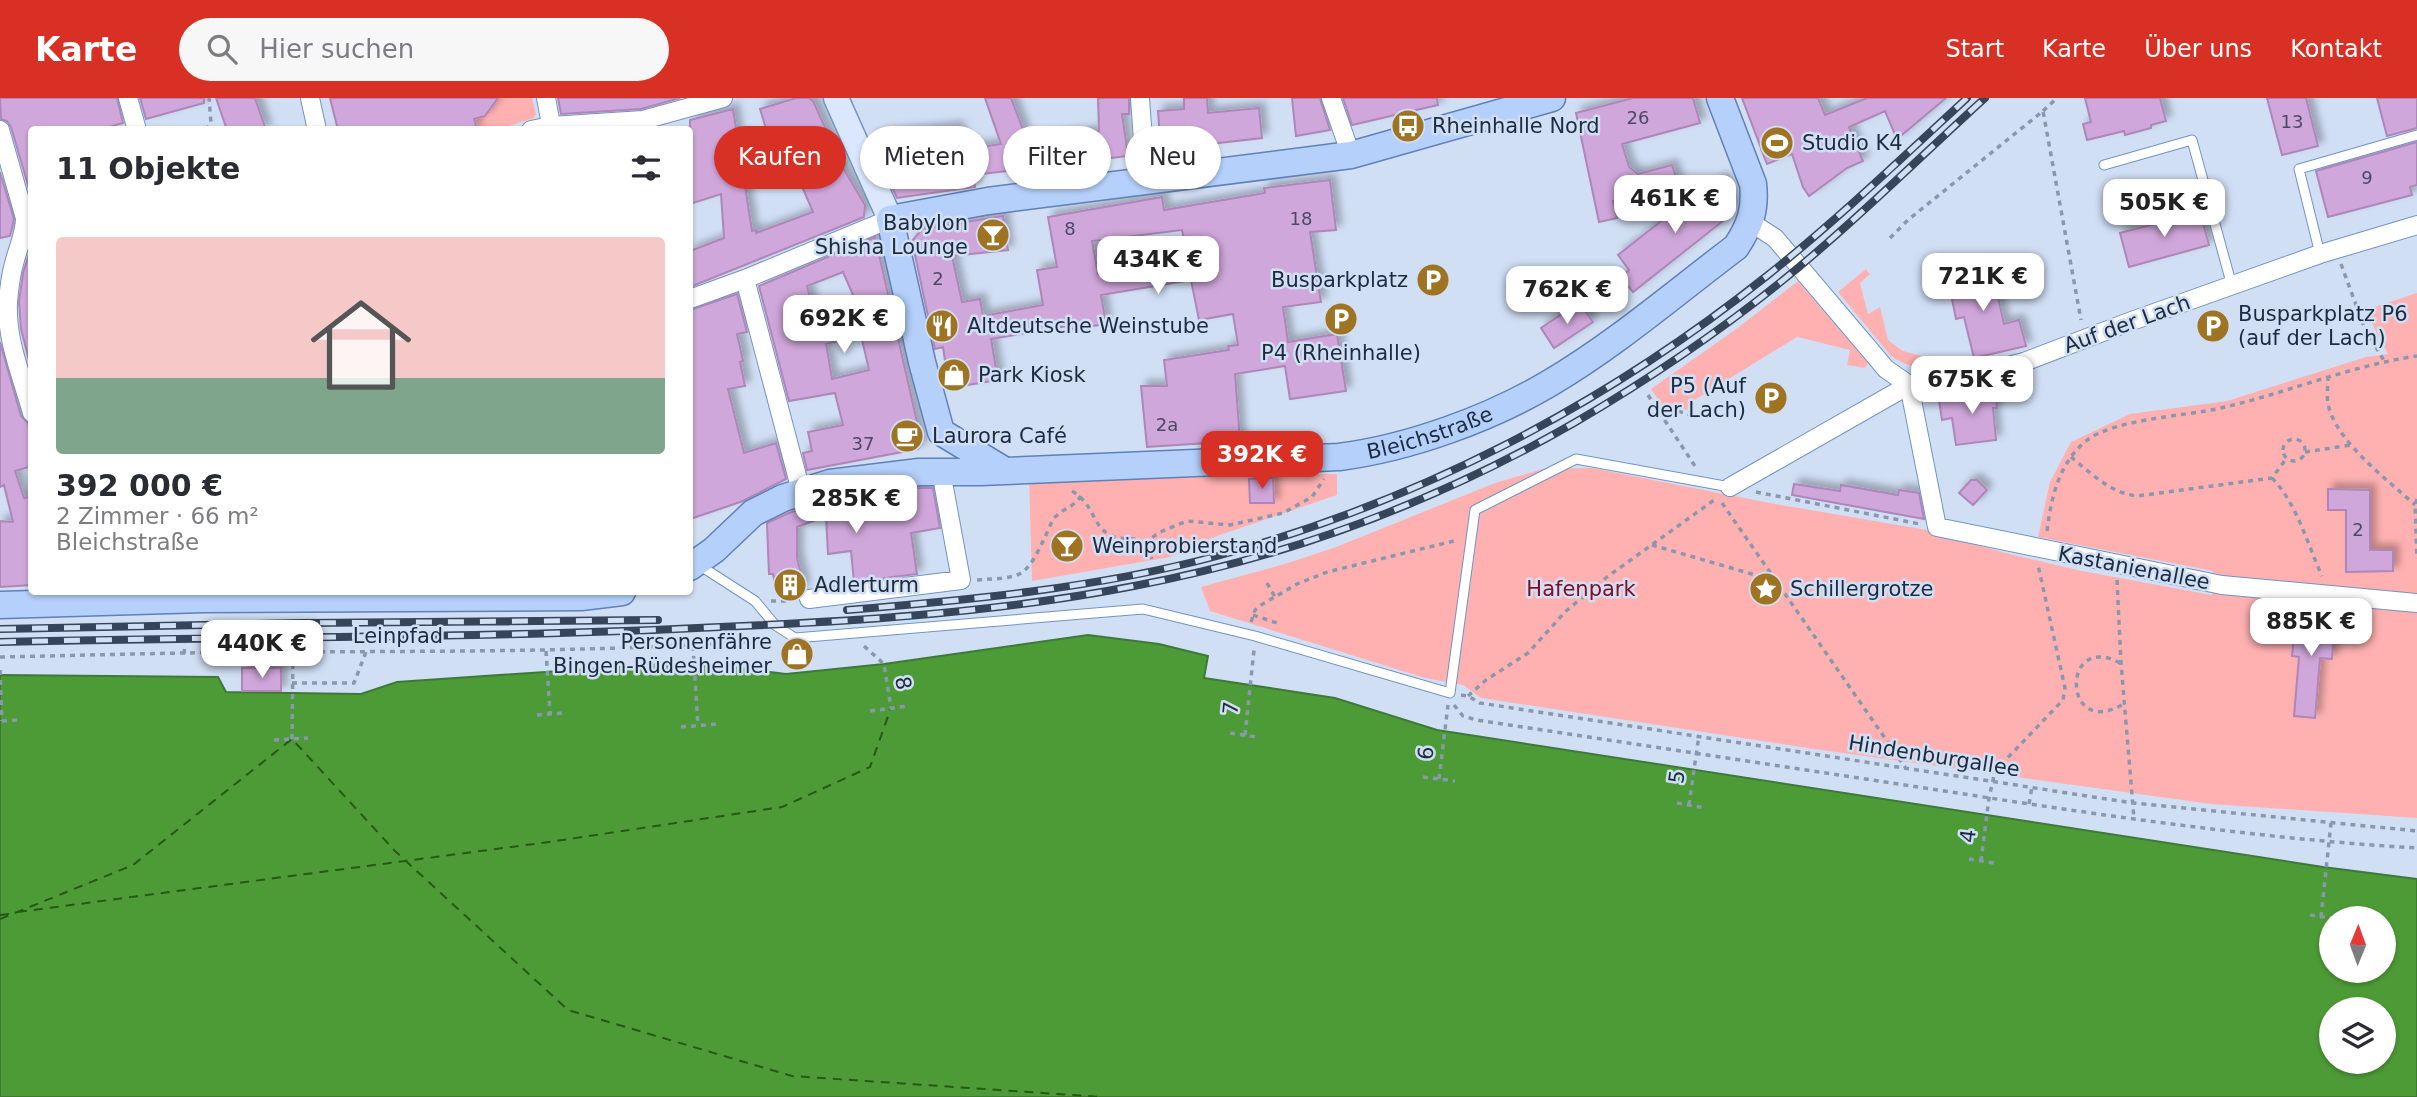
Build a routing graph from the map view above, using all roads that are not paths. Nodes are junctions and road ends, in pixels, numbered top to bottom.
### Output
1 (128, 98) edge
2 (310, 98) edge
3 (546, 98) edge
4 (723, 98) edge
5 (835, 98) edge
6 (1140, 98) edge
7 (1331, 98) edge
8 (1552, 98) edge
9 (1720, 98) edge
10 (136, 126) edge
11 (316, 126) edge
12 (551, 126) edge
13 (574, 126) edge
14 (1142, 126) edge
15 (0, 130) edge
16 (2417, 135) edge
17 (1351, 155) junction
18 (2104, 165) dead end
19 (1221, 172) edge
20 (1125, 185) edge
21 (890, 219) junction
22 (1750, 222) junction
23 (2417, 225) edge
24 (2329, 251) junction
25 (745, 279) junction
26 (2232, 286) junction
27 (693, 298) edge
28 (1909, 385) junction
29 (28, 400) edge
30 (941, 432) junction
31 (1002, 469) junction
32 (930, 471) junction
33 (801, 491) junction
34 (1724, 492) joint
35 (693, 558) edge
36 (693, 560) edge
37 (597, 595) edge
38 (78, 597) edge
39 (809, 599) road end
40 (316, 601) edge
41 (2417, 603) edge
42 (0, 605) edge

1 - 10 street
2 - 11 street
3 - 12 street
4 - 13 street
5 - 21 main road
6 - 14 street
7 - 17 street
8 - 17 main road
9 - 22 main road
15 - 29 street
16 - 24 lane
17 - 19 main road
18 - 26 lane
20 - 21 main road
21 - 25 street
21 - 30 main road
22 - 28 street
22 - 31 main road, Bleichstraße
23 - 24 street, Auf der Lach
24 - 26 street, Auf der Lach
25 - 27 street
25 - 33 street
26 - 28 street, Auf der Lach
28 - 34 street, Auf der Lach
28 - 41 street, Kastanienallee
30 - 31 main road
30 - 32 main road
31 - 32 main road, Bleichstraße
32 - 33 main road, Bleichstraße
32 - 39 street
33 - 35 main road, Bleichstraße
34 - 36 lane
37 - 40 main road
38 - 40 main road
38 - 42 main road

